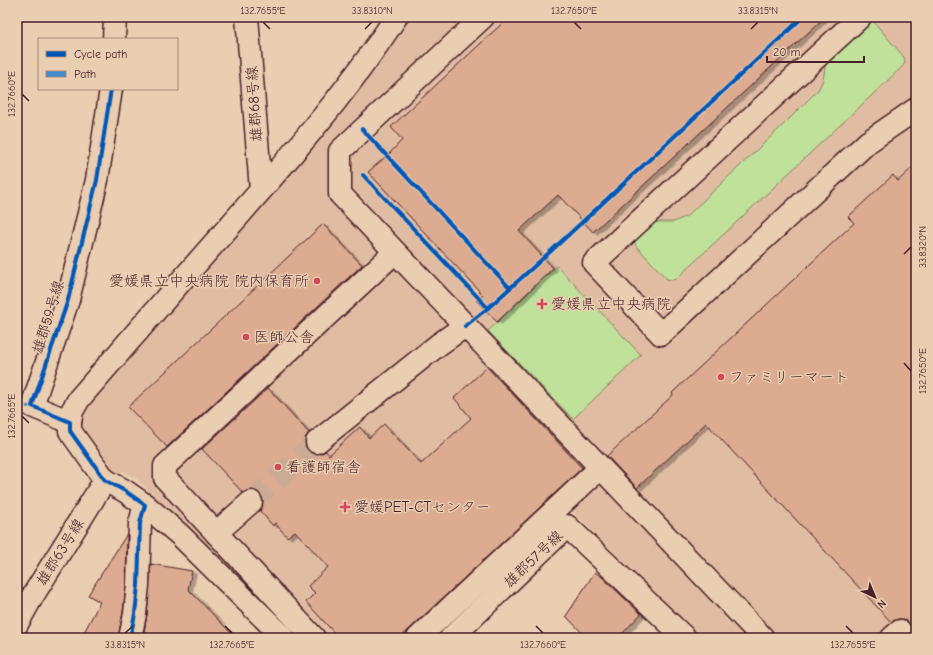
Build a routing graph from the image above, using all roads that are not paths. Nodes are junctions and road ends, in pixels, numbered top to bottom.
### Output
1 (115, 17) edge
2 (247, 17) edge
3 (396, 17) edge
4 (483, 17) edge
5 (860, 17) edge
6 (114, 38) edge
7 (111, 90) edge
8 (916, 109) edge
9 (260, 190) junction
10 (395, 252) junction
11 (465, 326) junction
12 (70, 422) junction
13 (317, 442) tunnel mouth
14 (600, 468) junction
15 (105, 480) junction
16 (251, 502) tunnel mouth
17 (145, 505) junction
18 (200, 516) junction
19 (560, 518) junction
20 (216, 533) junction
21 (180, 535) junction
22 (17, 624) edge
23 (130, 638) edge
24 (284, 638) edge
25 (314, 638) edge
26 (418, 638) edge
27 (451, 638) edge
28 (685, 638) edge
29 (763, 638) edge

1 - 6 street
2 - 9 street, 雄郡68号線
3 - 9 street
4 - 10 street
5 - 8 street
7 - 12 street, 雄郡59号線
9 - 12 street
10 - 11 street
10 - 18 street
11 - 13 street
11 - 14 street
12 - 15 street
14 - 19 street
14 - 29 street
15 - 17 street
15 - 22 street, 雄郡63号線
16 - 20 street
17 - 21 street
17 - 23 street
18 - 20 street
18 - 21 street
19 - 26 street
19 - 27 street, 雄郡57号線
19 - 28 street, 雄郡57号線
20 - 25 street
21 - 24 street

